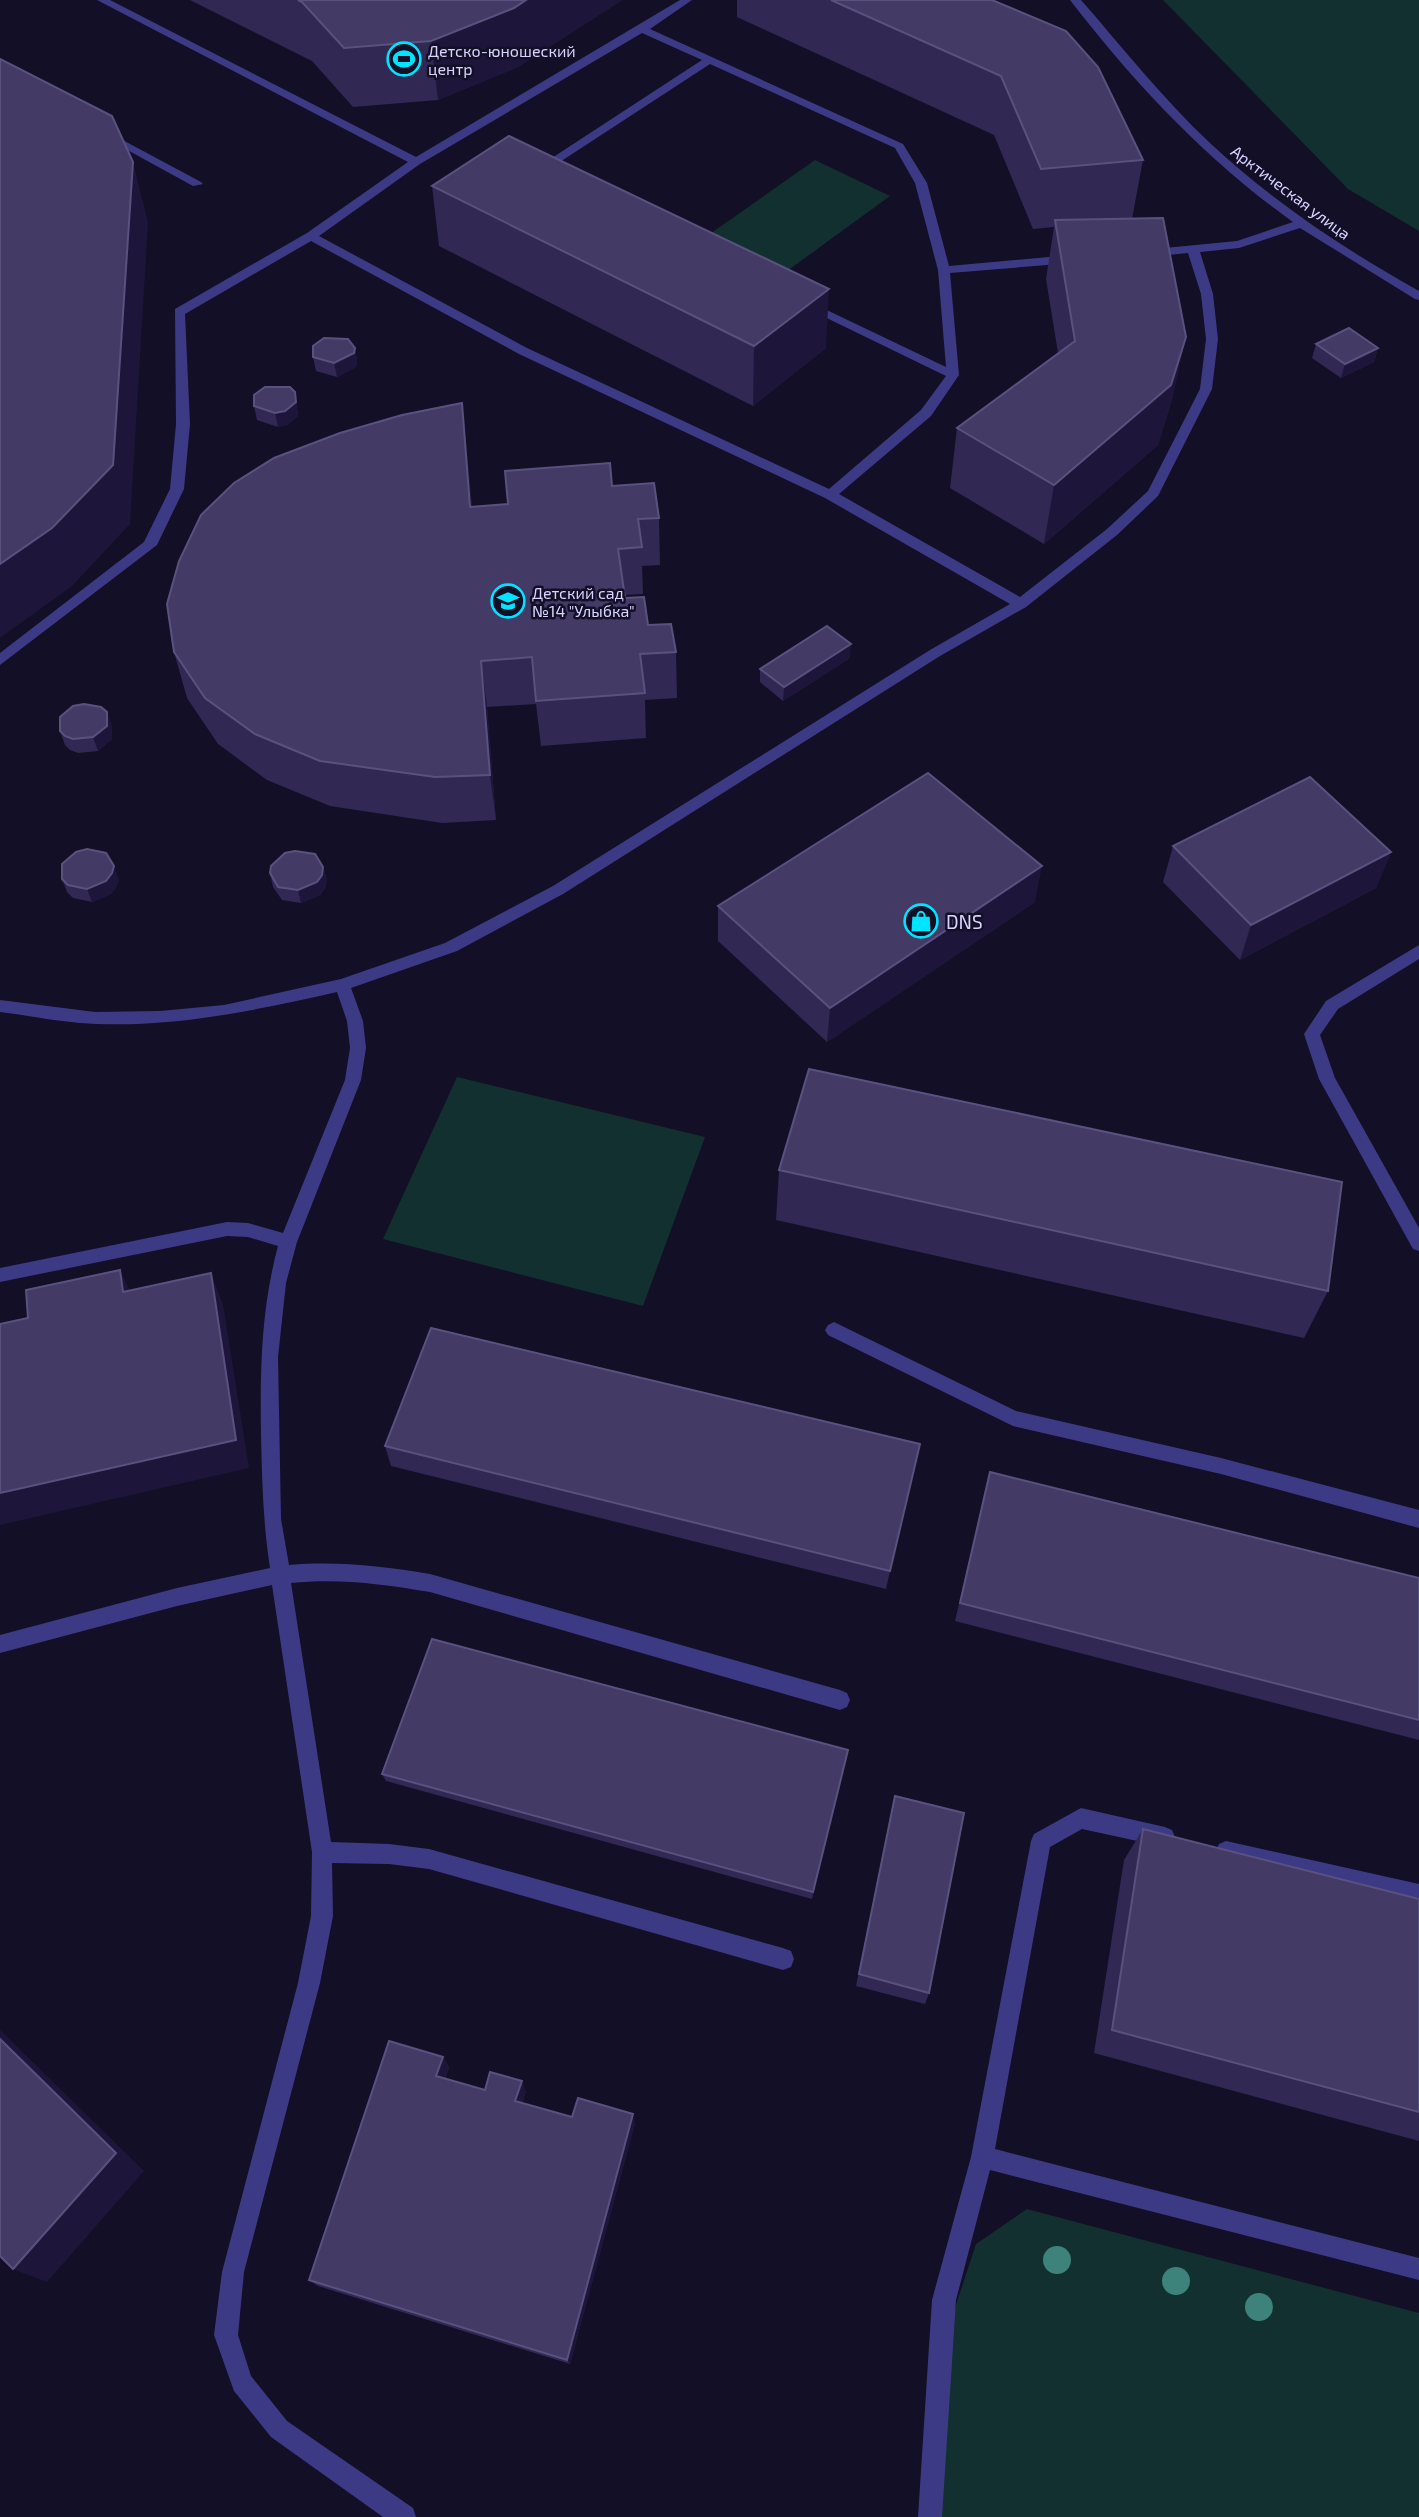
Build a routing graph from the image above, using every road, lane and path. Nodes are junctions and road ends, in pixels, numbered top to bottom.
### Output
1 (102, 0) edge
2 (687, 0) edge
3 (1075, 0) edge
4 (642, 29) junction
5 (708, 61) junction
6 (93, 127) edge
7 (416, 162) junction
8 (544, 182) edge
9 (197, 184) dead end
10 (1303, 223) junction
11 (311, 236) junction
12 (1194, 249) junction
13 (1138, 254) edge
14 (1083, 258) edge
15 (944, 270) junction
16 (1419, 296) edge
17 (792, 299) edge
18 (953, 375) junction
19 (830, 495) junction
20 (1021, 604) junction
21 (0, 660) edge
22 (1419, 951) edge
23 (342, 985) junction
24 (0, 1006) edge
25 (288, 1242) junction
26 (1419, 1244) edge
27 (0, 1275) edge
28 (834, 1330) dead end
29 (1419, 1519) edge
30 (279, 1575) junction
31 (0, 1644) edge
32 (841, 1700) dead end
33 (322, 1852) junction
34 (1419, 1894) edge
35 (783, 1959) dead end
36 (982, 2157) junction
37 (1419, 2269) edge
38 (404, 2517) edge
39 (930, 2517) edge

1 - 7 street
2 - 4 street
3 - 10 street, Арктическая улица
4 - 5 street
4 - 7 street
5 - 8 street
5 - 15 street
6 - 9 street
7 - 11 street
10 - 12 street
10 - 16 street, Арктическая улица
11 - 19 street
11 - 21 street
12 - 13 street
12 - 20 street
14 - 15 street
15 - 18 street
17 - 18 street
18 - 19 street
19 - 20 street
20 - 23 street
22 - 26 street
23 - 24 street
23 - 25 street
25 - 27 street
25 - 30 street
28 - 29 street
30 - 31 street
30 - 32 street
30 - 33 street
33 - 35 street
33 - 38 street
34 - 36 street
36 - 37 street
36 - 39 street

